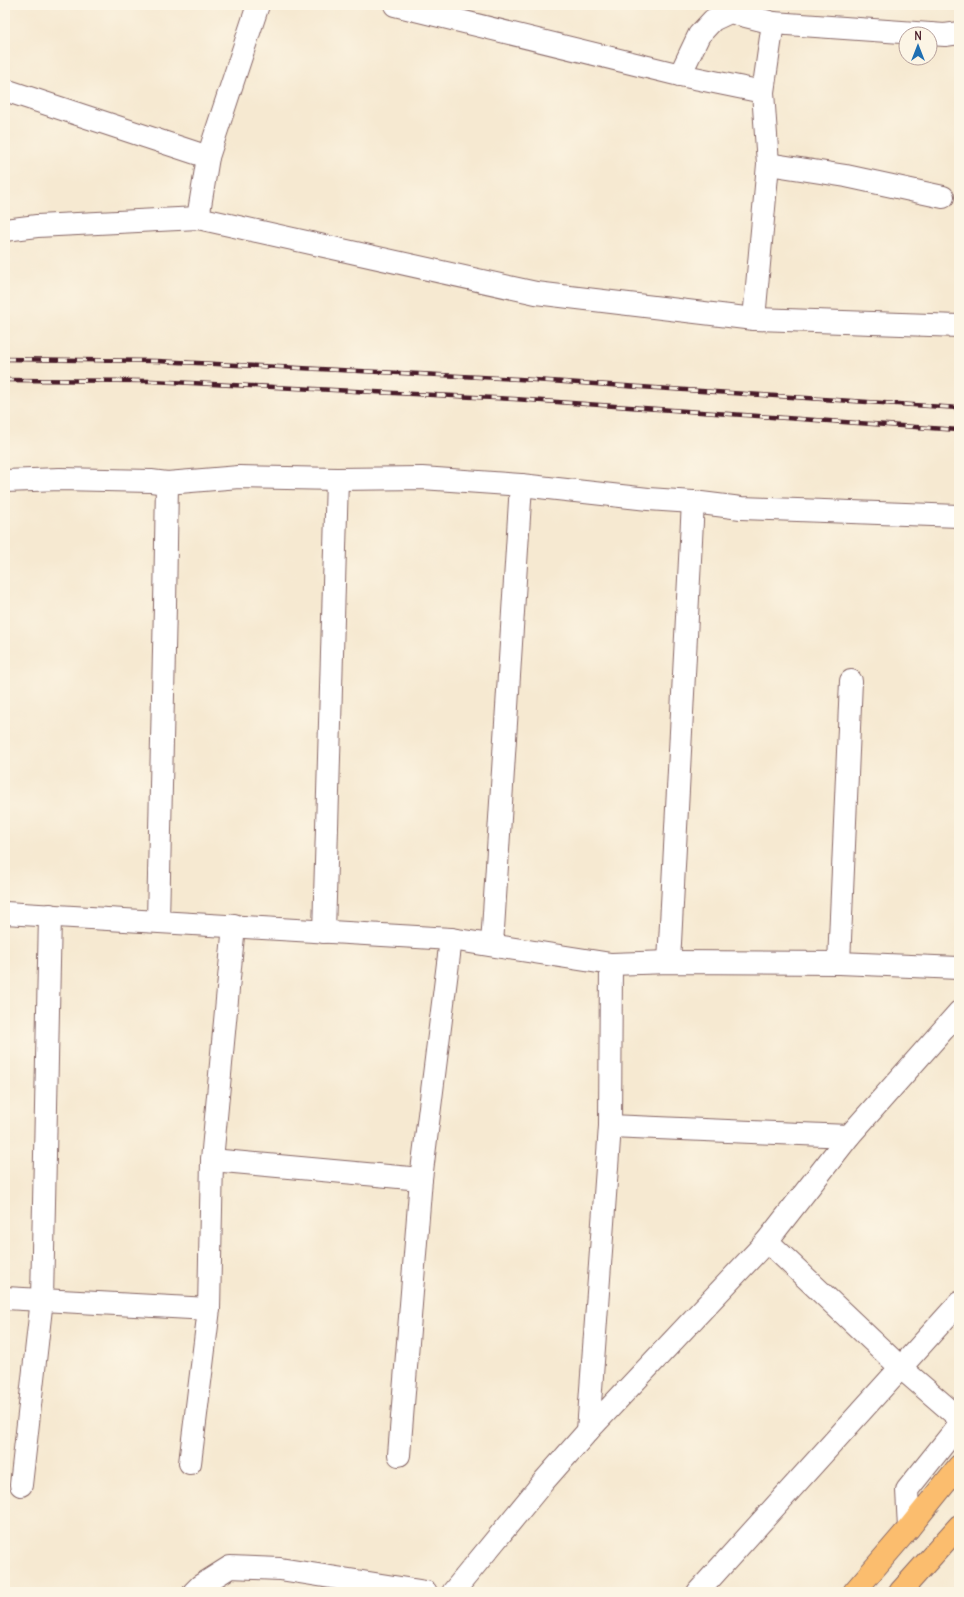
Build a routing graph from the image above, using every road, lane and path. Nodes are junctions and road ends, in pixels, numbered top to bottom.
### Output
1 (258, 5) edge
2 (395, 5) edge
3 (773, 23) junction
4 (898, 32) edge
5 (959, 33) edge
6 (938, 35) edge
7 (680, 75) junction
8 (5, 90) edge
9 (763, 92) junction
10 (208, 157) junction
11 (768, 164) junction
12 (943, 197) dead end
13 (198, 218) junction
14 (5, 230) edge
15 (754, 319) junction
16 (959, 326) edge
17 (337, 479) junction
18 (5, 481) edge
19 (167, 483) junction
20 (521, 485) junction
21 (693, 502) junction
22 (959, 516) edge
23 (852, 682) dead end
24 (5, 913) edge
25 (50, 915) junction
26 (158, 921) junction
27 (234, 925) junction
28 (324, 932) junction
29 (451, 939) junction
30 (492, 945) junction
31 (669, 962) junction
32 (839, 963) junction
33 (611, 964) junction
34 (959, 968) edge
35 (959, 1012) edge
36 (610, 1126) junction
37 (848, 1136) junction
38 (212, 1160) junction
39 (421, 1179) junction
40 (767, 1241) junction
41 (5, 1298) edge
42 (42, 1299) junction
43 (959, 1303) edge
44 (209, 1309) junction
45 (900, 1367) junction
46 (959, 1418) edge
47 (959, 1425) edge
48 (588, 1431) junction
49 (399, 1455) dead end
50 (190, 1463) dead end
51 (954, 1472) edge
52 (22, 1485) dead end
53 (959, 1526) edge
54 (909, 1528) junction
55 (194, 1592) edge
56 (426, 1592) edge
57 (453, 1592) edge
58 (698, 1592) edge
59 (854, 1592) edge
60 (900, 1592) edge

1 - 10 street
2 - 7 street
3 - 4 street
3 - 7 street
3 - 9 street
5 - 6 street
7 - 9 street
8 - 10 street
9 - 11 street
10 - 13 street
11 - 12 street
11 - 15 street
13 - 14 street
13 - 15 street
15 - 16 street
17 - 19 street
17 - 20 street
17 - 28 street
18 - 19 street
19 - 26 street
20 - 21 street
20 - 30 street
21 - 22 street
21 - 31 street
23 - 32 street
24 - 25 street
25 - 26 street
25 - 42 street
26 - 27 street
27 - 28 street
27 - 38 street
28 - 29 street
29 - 30 street
29 - 39 street
30 - 33 street
31 - 32 street
31 - 33 street
32 - 34 street
33 - 36 street
35 - 37 street
36 - 37 street
36 - 48 street
37 - 40 street
38 - 39 street
38 - 44 street
39 - 49 street
40 - 45 street
40 - 48 street
41 - 42 street
42 - 44 street
42 - 52 street
43 - 45 street
44 - 50 street
45 - 46 street
45 - 58 street
47 - 54 street
48 - 57 street
51 - 54 main road
53 - 60 main road
54 - 59 main road
55 - 56 street

